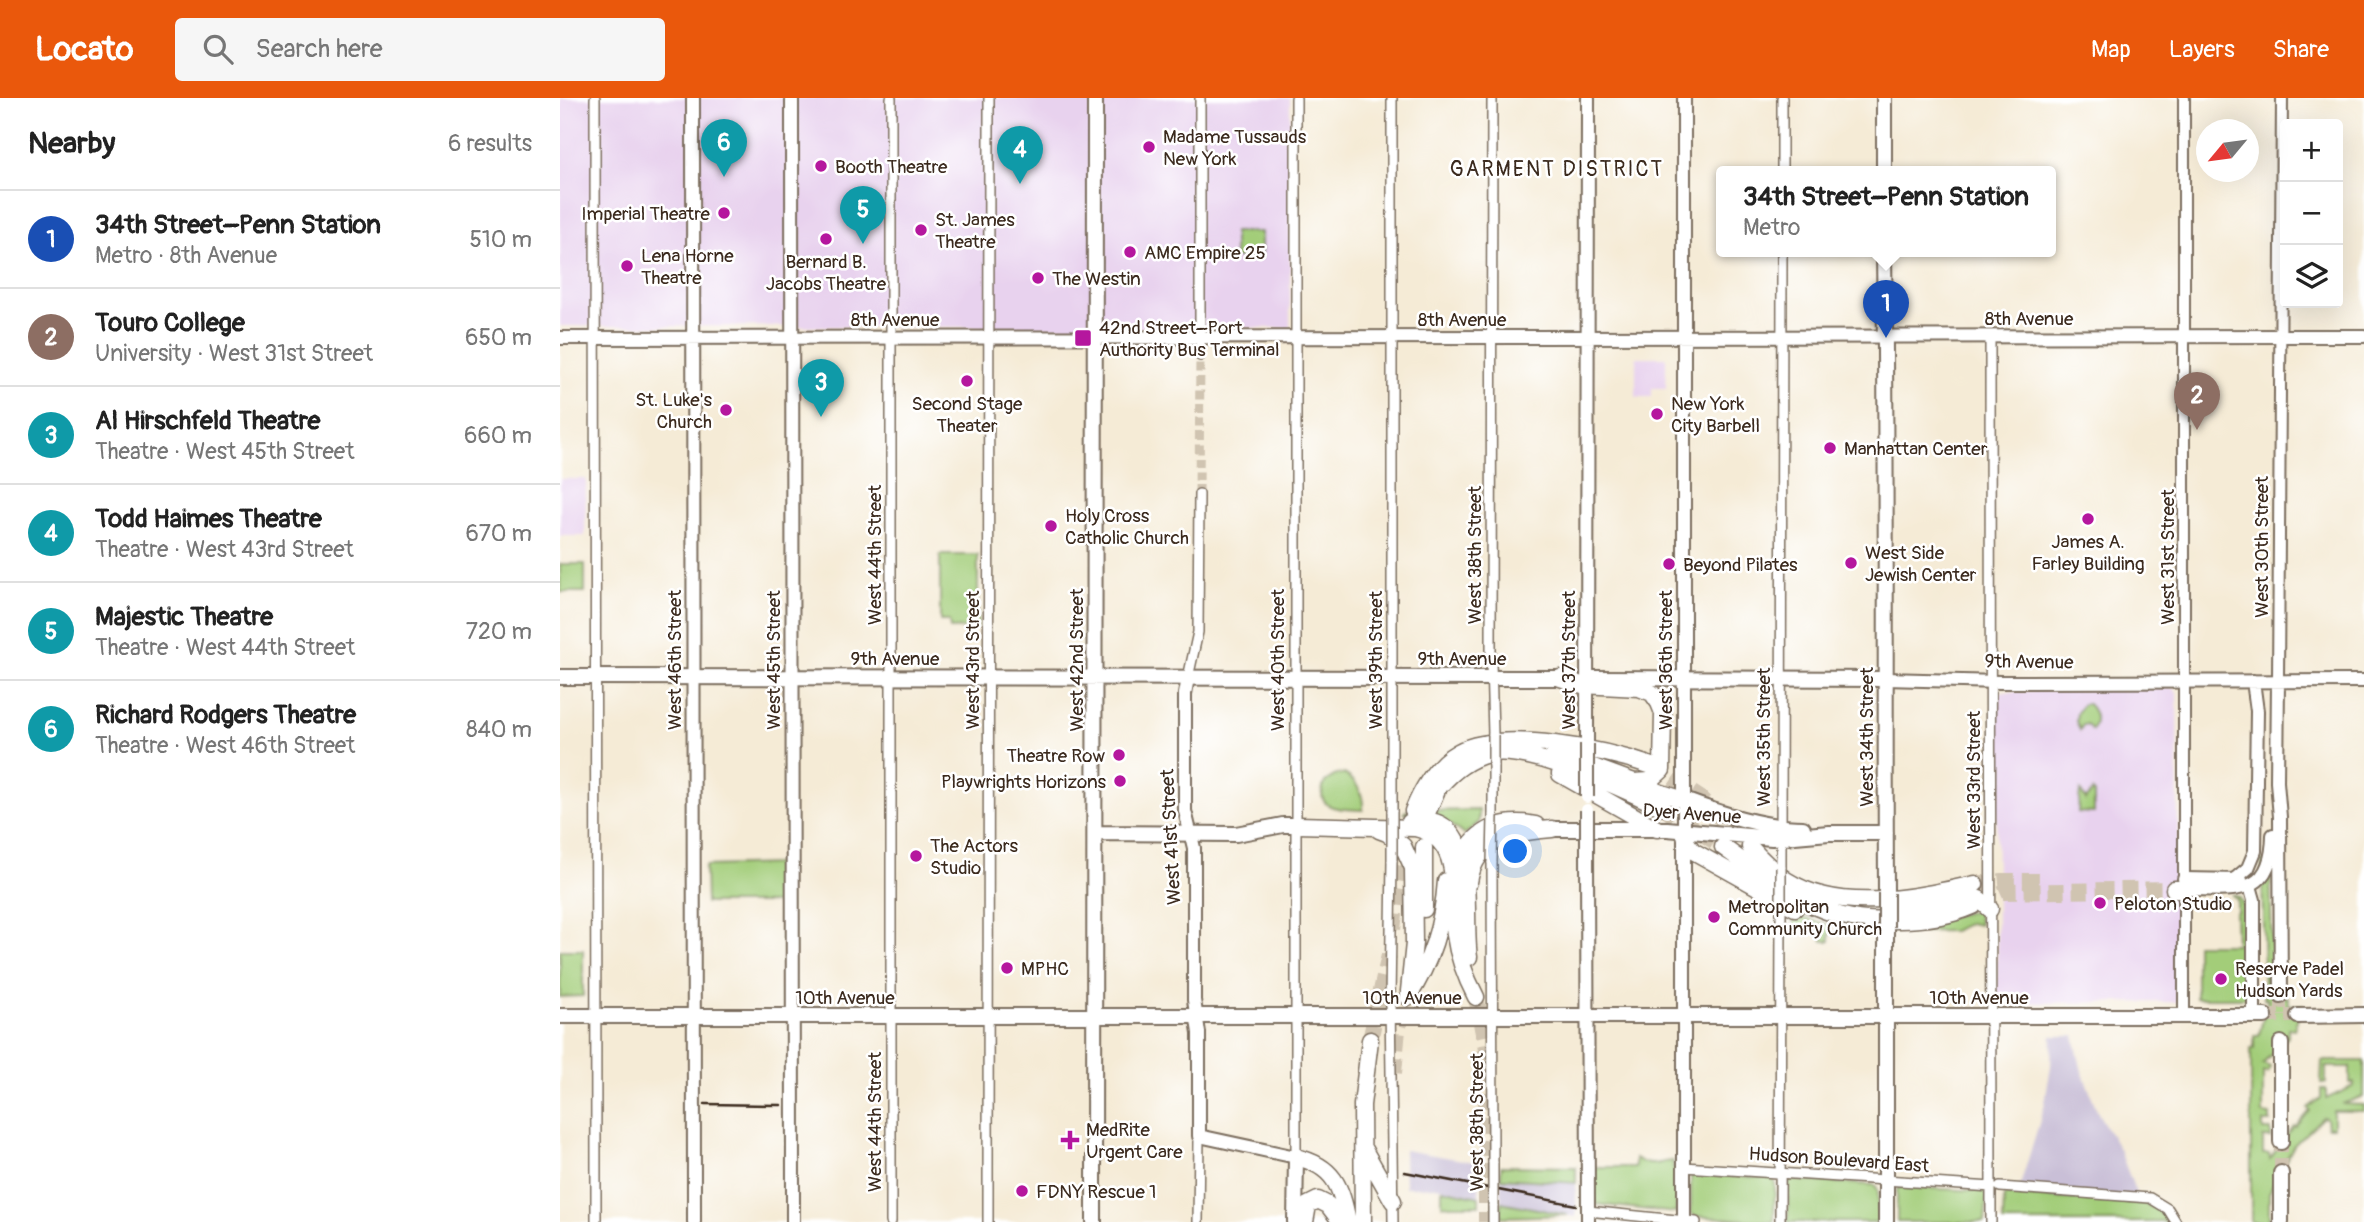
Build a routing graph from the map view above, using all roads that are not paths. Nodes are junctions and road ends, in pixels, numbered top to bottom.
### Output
1 (595, 98) edge
2 (693, 98) edge
3 (792, 98) edge
4 (891, 98) edge
5 (989, 98) edge
6 (1095, 98) edge
7 (1200, 98) edge
8 (1296, 98) edge
9 (1392, 98) edge
10 (1492, 98) edge
11 (1588, 98) edge
12 (1684, 98) edge
13 (1782, 98) edge
14 (1884, 98) edge
15 (2184, 98) edge
16 (2282, 98) edge
17 (1782, 166) edge
18 (1884, 166) edge
19 (1782, 257) edge
20 (1884, 257) edge
21 (2364, 336) edge
22 (560, 338) edge
23 (596, 338) junction
24 (694, 338) junction
25 (793, 338) junction
26 (891, 338) junction
27 (988, 338) junction
28 (1095, 338) junction
29 (1200, 338) junction
30 (1297, 338) junction
31 (1394, 338) junction
32 (1492, 338) junction
33 (1588, 338) junction
34 (1684, 338) junction
35 (1782, 338) junction
36 (1885, 338) junction
37 (1990, 338) junction
38 (2184, 338) junction
39 (2281, 338) junction
40 (1200, 356) tunnel mouth
41 (1199, 494) tunnel mouth
42 (560, 677) edge
43 (597, 677) junction
44 (694, 677) junction
45 (793, 677) junction
46 (891, 677) junction
47 (989, 677) junction
48 (1393, 677) junction
49 (1492, 677) junction
50 (1188, 678) junction
51 (1560, 678) joint
52 (1096, 679) junction
53 (1296, 679) junction
54 (1684, 679) junction
55 (1781, 680) junction
56 (1885, 680) junction
57 (1990, 681) junction
58 (2184, 681) junction
59 (2253, 681) junction
60 (2278, 681) junction
61 (2364, 681) edge
62 (1588, 682) junction
63 (1512, 742) junction
64 (1473, 747) junction
65 (1537, 760) junction
66 (1652, 766) tunnel mouth
67 (1634, 782) junction
68 (2277, 782) junction
69 (1439, 786) junction
70 (1684, 800) junction
71 (1661, 807) tunnel mouth
72 (1390, 819) junction
73 (1297, 825) junction
74 (1370, 826) junction
75 (1552, 829) junction
76 (1657, 829) junction
77 (1684, 830) junction
78 (1781, 832) junction
79 (1095, 833) junction
80 (1886, 833) junction
81 (1191, 834) junction
82 (1424, 847) dead end
83 (1723, 847) tunnel mouth
84 (1750, 847) tunnel mouth
85 (1463, 857) junction
86 (2235, 878) junction
87 (1983, 884) junction
88 (2179, 884) junction
89 (2250, 886) junction
90 (1467, 898) junction
91 (1821, 902) junction
92 (1973, 906) tunnel mouth
93 (1990, 909) junction
94 (1865, 920) junction
95 (1408, 997) junction
96 (2281, 997) tunnel mouth
97 (560, 1016) edge
98 (596, 1016) junction
99 (694, 1016) junction
100 (793, 1016) junction
101 (891, 1016) junction
102 (988, 1016) junction
103 (1095, 1016) junction
104 (1196, 1016) junction
105 (1296, 1016) junction
106 (1391, 1016) junction
107 (1589, 1016) junction
108 (1684, 1016) junction
109 (1781, 1016) junction
110 (1991, 1016) junction
111 (2184, 1016) junction
112 (2298, 1016) tunnel mouth
113 (2364, 1016) edge
114 (1493, 1017) junction
115 (1886, 1017) junction
116 (2259, 1017) joint
117 (1370, 1040) tunnel mouth
118 (2281, 1043) dead end
119 (1199, 1136) junction
120 (1361, 1142) junction
121 (2281, 1142) tunnel mouth
122 (1296, 1157) junction
123 (1684, 1167) junction
124 (1781, 1173) junction
125 (2281, 1173) tunnel mouth
126 (1886, 1180) junction
127 (1996, 1187) junction
128 (1393, 1201) junction
129 (1588, 1216) edge
130 (596, 1222) edge
131 (694, 1222) edge
132 (793, 1222) edge
133 (891, 1222) edge
134 (988, 1222) edge
135 (1094, 1222) edge
136 (1198, 1222) edge
137 (1295, 1222) edge
138 (1305, 1222) edge
139 (1341, 1222) edge
140 (1348, 1222) edge
141 (1363, 1222) edge
142 (1393, 1222) edge
143 (1493, 1222) edge
144 (1688, 1222) edge
145 (1780, 1222) edge
146 (1886, 1222) edge
147 (1991, 1222) edge
148 (2176, 1222) edge
149 (2281, 1222) edge

1 - 23 street
2 - 24 main road, West 46th Street
3 - 25 main road, West 45th Street
4 - 26 street, West 44th Street
5 - 27 street, West 43rd Street
6 - 28 main road, West 42nd Street
7 - 29 street
8 - 30 street, West 40th Street
9 - 31 street, West 39th Street
10 - 32 street, West 38th Street
11 - 33 main road, West 37th Street
12 - 34 main road, West 36th Street
13 - 17 street
14 - 18 main road
15 - 38 street, West 31st Street
16 - 39 street, West 30th Street
19 - 35 street, West 35th Street
20 - 36 main road, West 34th Street
21 - 39 main road, 8th Avenue
22 - 23 main road, 8th Avenue
23 - 24 main road, 8th Avenue
23 - 43 street
24 - 25 main road, 8th Avenue
24 - 44 main road, West 46th Street
25 - 26 main road, 8th Avenue
25 - 45 main road, West 45th Street
26 - 27 main road, 8th Avenue
26 - 46 street, West 44th Street
27 - 28 main road, 8th Avenue
27 - 47 street, West 43rd Street
28 - 29 main road, 8th Avenue
28 - 52 main road, West 42nd Street
29 - 30 main road, 8th Avenue
29 - 40 street
30 - 31 main road, 8th Avenue
30 - 53 street, West 40th Street
31 - 32 main road, 8th Avenue
31 - 48 street, West 39th Street
32 - 33 main road, 8th Avenue
32 - 49 street, West 38th Street
33 - 34 main road, 8th Avenue
33 - 62 main road, West 37th Street
34 - 35 main road, 8th Avenue
34 - 54 main road, West 36th Street
35 - 36 main road, 8th Avenue
35 - 55 street, West 35th Street
36 - 37 main road, 8th Avenue
36 - 56 main road, West 34th Street
37 - 38 main road, 8th Avenue
37 - 57 street, West 33rd Street
38 - 39 main road, 8th Avenue
38 - 58 street, West 31st Street
39 - 60 street, West 30th Street
41 - 50 street, West 41st Street
42 - 43 main road, 9th Avenue
43 - 44 main road, 9th Avenue
43 - 98 street
44 - 45 main road, 9th Avenue
44 - 99 main road, West 46th Street
45 - 46 main road, 9th Avenue
45 - 100 main road, West 45th Street
46 - 47 main road, 9th Avenue
46 - 101 street, West 44th Street
47 - 52 main road, 9th Avenue
47 - 102 street, West 43rd Street
48 - 49 main road, 9th Avenue
48 - 53 main road, 9th Avenue
48 - 72 street, West 39th Street
49 - 51 main road, 9th Avenue
49 - 114 street, West 38th Street, bridge
50 - 52 main road, 9th Avenue
50 - 53 main road, 9th Avenue
50 - 81 main road, West 41st Street
51 - 62 highway
52 - 79 main road, West 42nd Street
53 - 73 street, West 40th Street
54 - 55 main road, 9th Avenue
54 - 62 main road, 9th Avenue
54 - 70 main road, West 36th Street
55 - 56 main road, 9th Avenue
55 - 78 street, West 35th Street
56 - 57 main road, 9th Avenue
56 - 80 main road, West 34th Street
57 - 58 main road, 9th Avenue
57 - 87 street, West 33rd Street
58 - 59 main road, 9th Avenue
58 - 88 street, West 31st Street
59 - 60 main road, 9th Avenue
59 - 86 main road
60 - 61 main road, 9th Avenue
60 - 68 main road, West 30th Street
62 - 67 highway
62 - 107 main road, West 37th Street, bridge
63 - 64 highway
63 - 66 highway
63 - 67 highway
64 - 69 highway
64 - 69 highway
65 - 69 highway
65 - 71 highway
65 - 76 highway
67 - 70 highway
68 - 89 main road
68 - 96 main road, West 30th Street
70 - 77 main road, West 36th Street
70 - 78 main road, Dyer Avenue
72 - 74 highway
72 - 85 highway
72 - 90 highway
72 - 95 highway
72 - 106 street, West 39th Street, bridge
73 - 74 highway
73 - 81 main road
73 - 105 street, West 40th Street
74 - 95 highway
75 - 76 main road, Dyer Avenue
75 - 85 highway
75 - 90 highway
76 - 77 main road, Dyer Avenue
77 - 78 main road, Dyer Avenue
77 - 94 highway
77 - 108 main road, West 36th Street
78 - 80 main road, Dyer Avenue
78 - 109 street, West 35th Street, bridge
79 - 81 main road
79 - 103 main road, West 42nd Street
80 - 115 main road, West 34th Street, bridge
81 - 104 main road, West 41st Street
82 - 95 highway
83 - 91 highway
84 - 91 highway
85 - 90 highway
86 - 88 main road
86 - 89 main road
87 - 91 highway
87 - 93 street, West 33rd Street
88 - 89 main road
88 - 111 street, West 31st Street
89 - 116 main road
91 - 93 highway
91 - 94 highway
92 - 94 highway
93 - 110 street, West 33rd Street
97 - 98 main road, 10th Avenue
98 - 99 main road, 10th Avenue
98 - 130 street
99 - 100 main road, 10th Avenue
99 - 131 main road, West 46th Street
100 - 101 main road, 10th Avenue
100 - 132 main road, West 45th Street
101 - 102 main road, 10th Avenue
101 - 133 street, West 44th Street
102 - 103 main road, 10th Avenue
102 - 134 street, West 43rd Street
103 - 104 main road, 10th Avenue
103 - 135 main road, West 42nd Street
104 - 105 main road, 10th Avenue
104 - 119 main road, West 41st Street
105 - 106 main road, 10th Avenue
105 - 122 street, West 40th Street
106 - 114 main road, 10th Avenue
106 - 128 street, West 39th Street
107 - 108 main road, 10th Avenue
107 - 114 main road, 10th Avenue
107 - 129 main road, West 37th Street
108 - 109 main road, 10th Avenue
108 - 123 main road, West 36th Street
109 - 115 main road, 10th Avenue
109 - 124 street, West 35th Street
110 - 111 main road, 10th Avenue
110 - 115 main road, 10th Avenue
110 - 127 street, West 33rd Street
111 - 116 main road, 10th Avenue
112 - 113 main road
114 - 143 street, West 38th Street, bridge
115 - 126 main road, West 34th Street
117 - 120 highway
118 - 121 main road
119 - 122 main road
119 - 136 street, West 41st Street
120 - 128 highway
120 - 141 highway
122 - 137 main road, West 40th Street
122 - 140 highway
123 - 124 street, Hudson Boulevard East
123 - 144 main road, West 36th Street
124 - 126 street, Hudson Boulevard East
124 - 145 street, West 35th Street
125 - 149 main road
126 - 127 street, Hudson Boulevard East
126 - 146 main road, West 34th Street
127 - 147 street, West 33rd Street
127 - 148 street, Hudson Boulevard East
128 - 142 street, West 39th Street
129 - 144 street
138 - 139 highway

